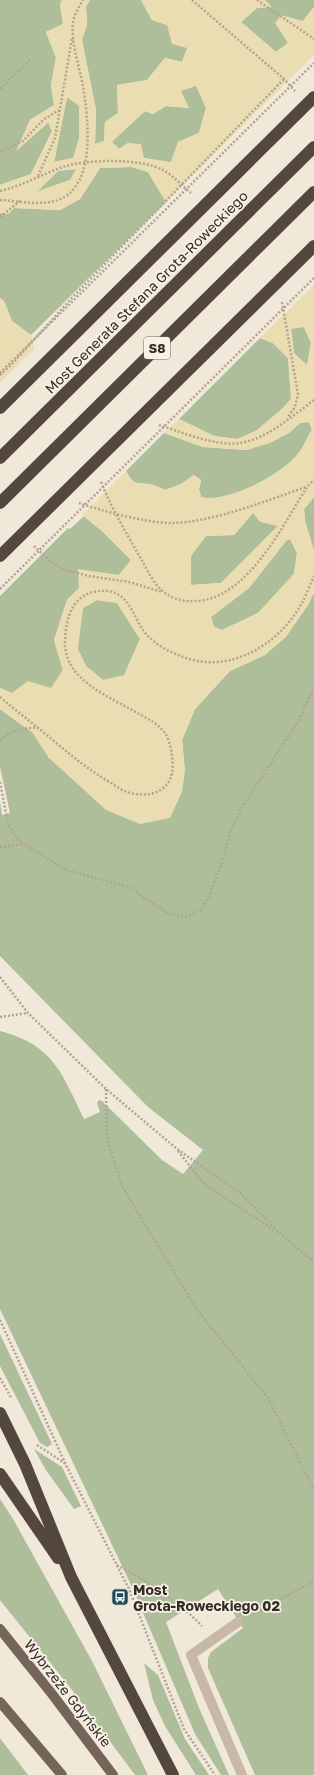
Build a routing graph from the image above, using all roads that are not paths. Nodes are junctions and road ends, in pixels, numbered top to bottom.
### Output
1 (314, 97) edge
2 (314, 147) edge
3 (314, 192) edge
4 (314, 246) edge
5 (0, 408) edge
6 (0, 458) edge
7 (0, 503) edge
8 (0, 556) edge
9 (0, 1413) edge
10 (0, 1474) edge
11 (71, 1577) junction
12 (238, 1622) road end
13 (0, 1629) edge
14 (0, 1702) edge
15 (62, 1775) edge
16 (113, 1775) edge
17 (173, 1775) edge
18 (242, 1775) edge

1 - 5 highway, bridge
2 - 6 highway, Most Generała Stefana Grota-Roweckiego / S8, bridge
3 - 7 highway, S8, bridge
4 - 8 highway, bridge
9 - 11 highway
10 - 11 highway
11 - 17 highway
12 - 18 lane
13 - 16 main road, Wybrzeże Gdyńskie
14 - 15 main road

